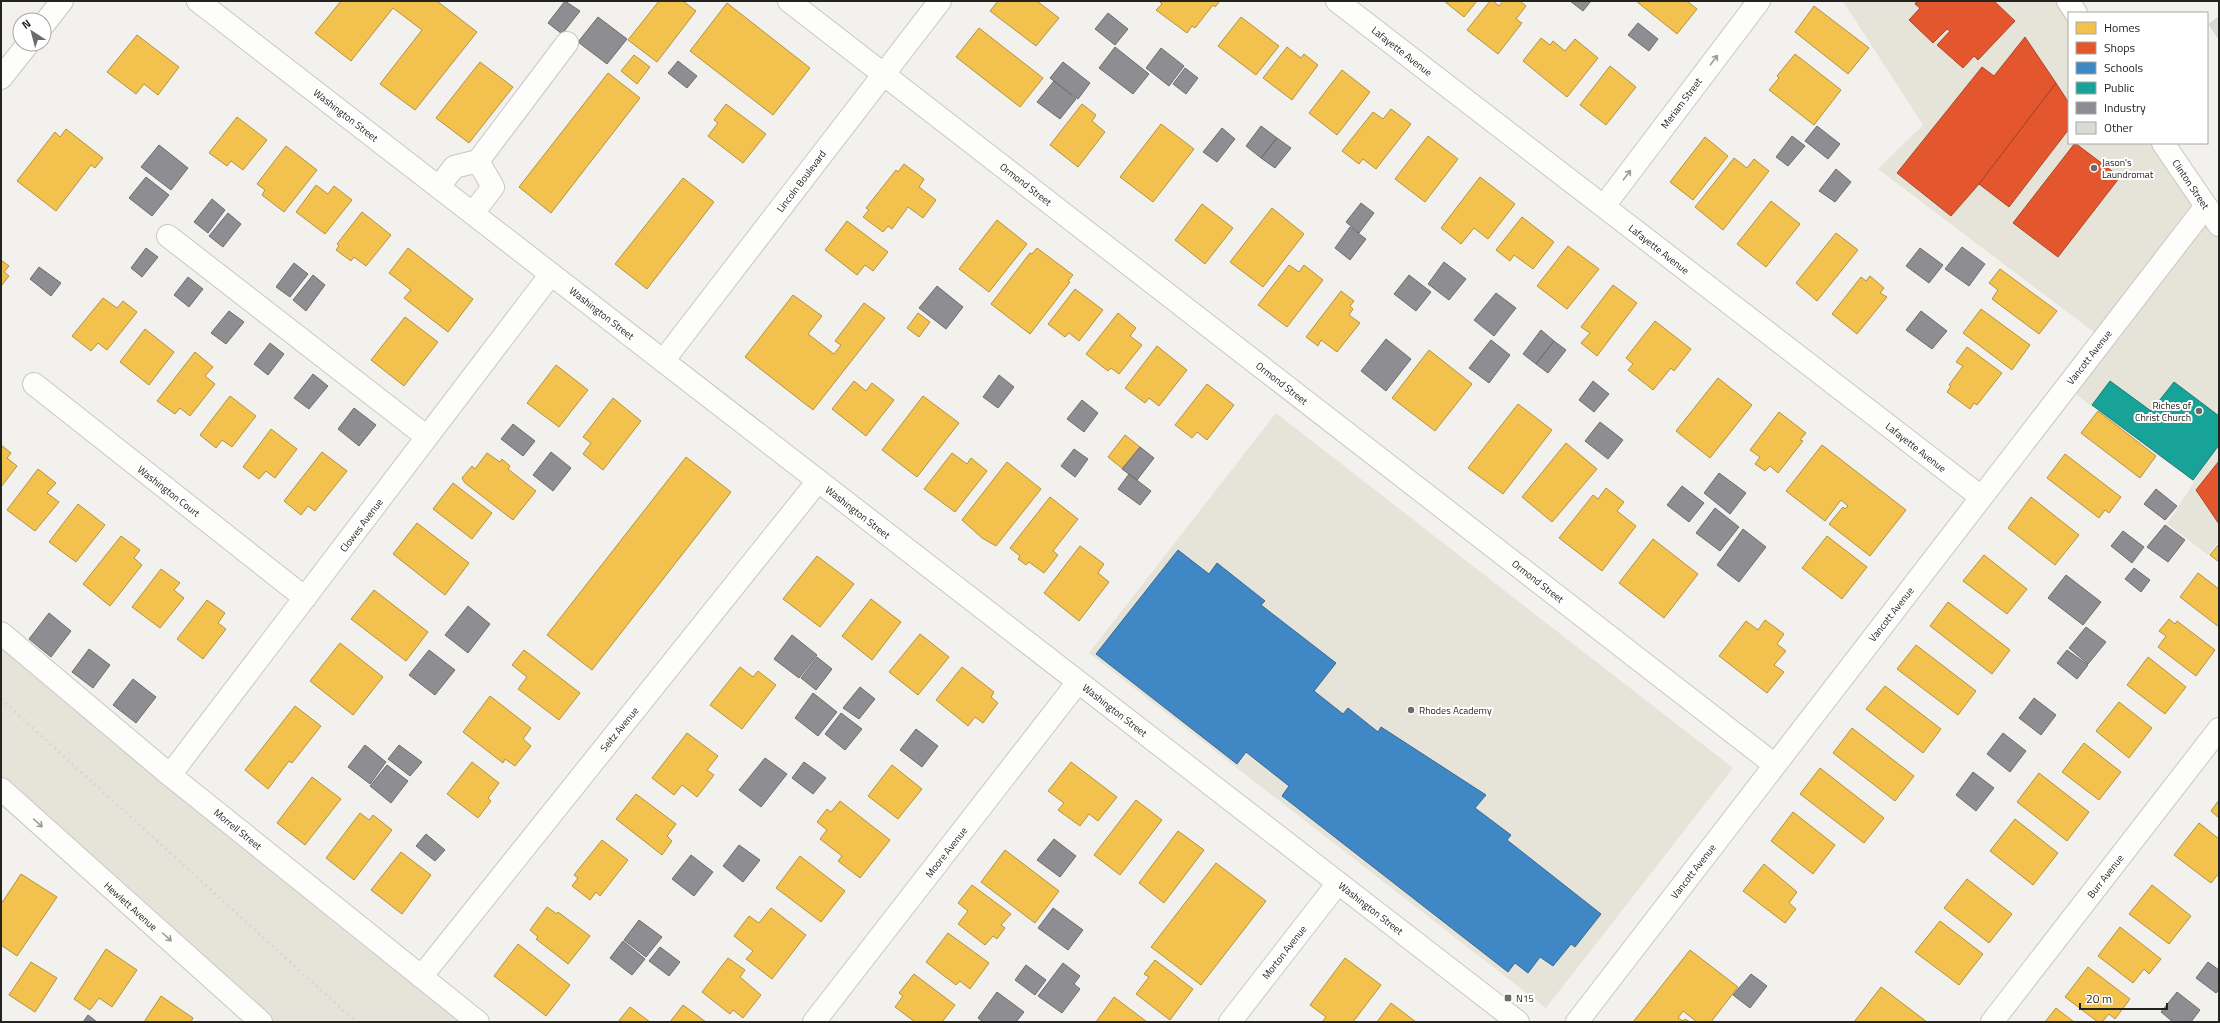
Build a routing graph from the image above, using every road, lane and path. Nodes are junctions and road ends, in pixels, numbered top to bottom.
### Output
1 (62, 1) edge
2 (198, 1) edge
3 (789, 1) edge
4 (940, 1) edge
5 (1759, 1) edge
6 (2068, 1) edge
7 (1348, 4) edge
8 (2075, 12) edge
9 (52, 14) edge
10 (567, 43) dead end
11 (22, 52) edge
12 (883, 73) junction
13 (1, 78) edge
14 (2165, 144) edge
15 (478, 160) junction
16 (439, 188) junction
17 (1604, 206) junction
18 (2206, 206) junction
19 (473, 213) junction
20 (2219, 225) edge
21 (168, 236) dead end
22 (551, 274) junction
23 (663, 361) junction
24 (34, 384) dead end
25 (427, 437) junction
26 (818, 480) junction
27 (1981, 497) junction
28 (305, 598) junction
29 (1, 633) edge
30 (1078, 682) junction
31 (2219, 729) edge
32 (1775, 765) junction
33 (170, 775) junction
34 (4, 798) edge
35 (1338, 883) junction
36 (420, 977) junction
37 (259, 1021) edge
38 (478, 1022) edge
39 (814, 1022) edge
40 (1230, 1022) edge
41 (1518, 1022) edge
42 (1576, 1022) edge
43 (1992, 1022) edge

1 - 9 street
2 - 16 street, Washington Street
3 - 12 street, Ormond Street
4 - 12 street, Lincoln Boulevard
17 -> 5 street, Meriam Street
6 - 8 street
7 - 17 street, Lafayette Avenue
10 - 15 street
11 - 13 street
12 - 23 street, Lincoln Boulevard
12 - 32 street, Ormond Street
14 - 18 street, Clinton Street
15 - 16 street
15 - 19 street
16 - 19 street, Washington Street
17 - 27 street, Lafayette Avenue
18 - 20 street, Clinton Street
18 - 27 street, Vancott Avenue
19 - 22 street, Washington Street
21 - 25 street
22 - 23 street, Washington Street
22 - 25 street, Clowes Avenue
23 - 26 street, Washington Street
24 - 28 street, Washington Court
25 - 28 street, Clowes Avenue
26 - 30 street, Washington Street
26 - 36 street, Seitz Avenue
27 - 32 street, Vancott Avenue
28 - 33 street, Clowes Avenue
29 - 33 street, Morrell Street
30 - 35 street, Washington Street
30 - 39 street, Moore Avenue
31 - 43 street, Burr Avenue
32 - 42 street, Vancott Avenue
33 - 36 street, Morrell Street
34 -> 37 street, Hewlett Avenue
35 - 40 street, Morton Avenue
35 - 41 street, Washington Street
36 - 38 street, Morrell Street

